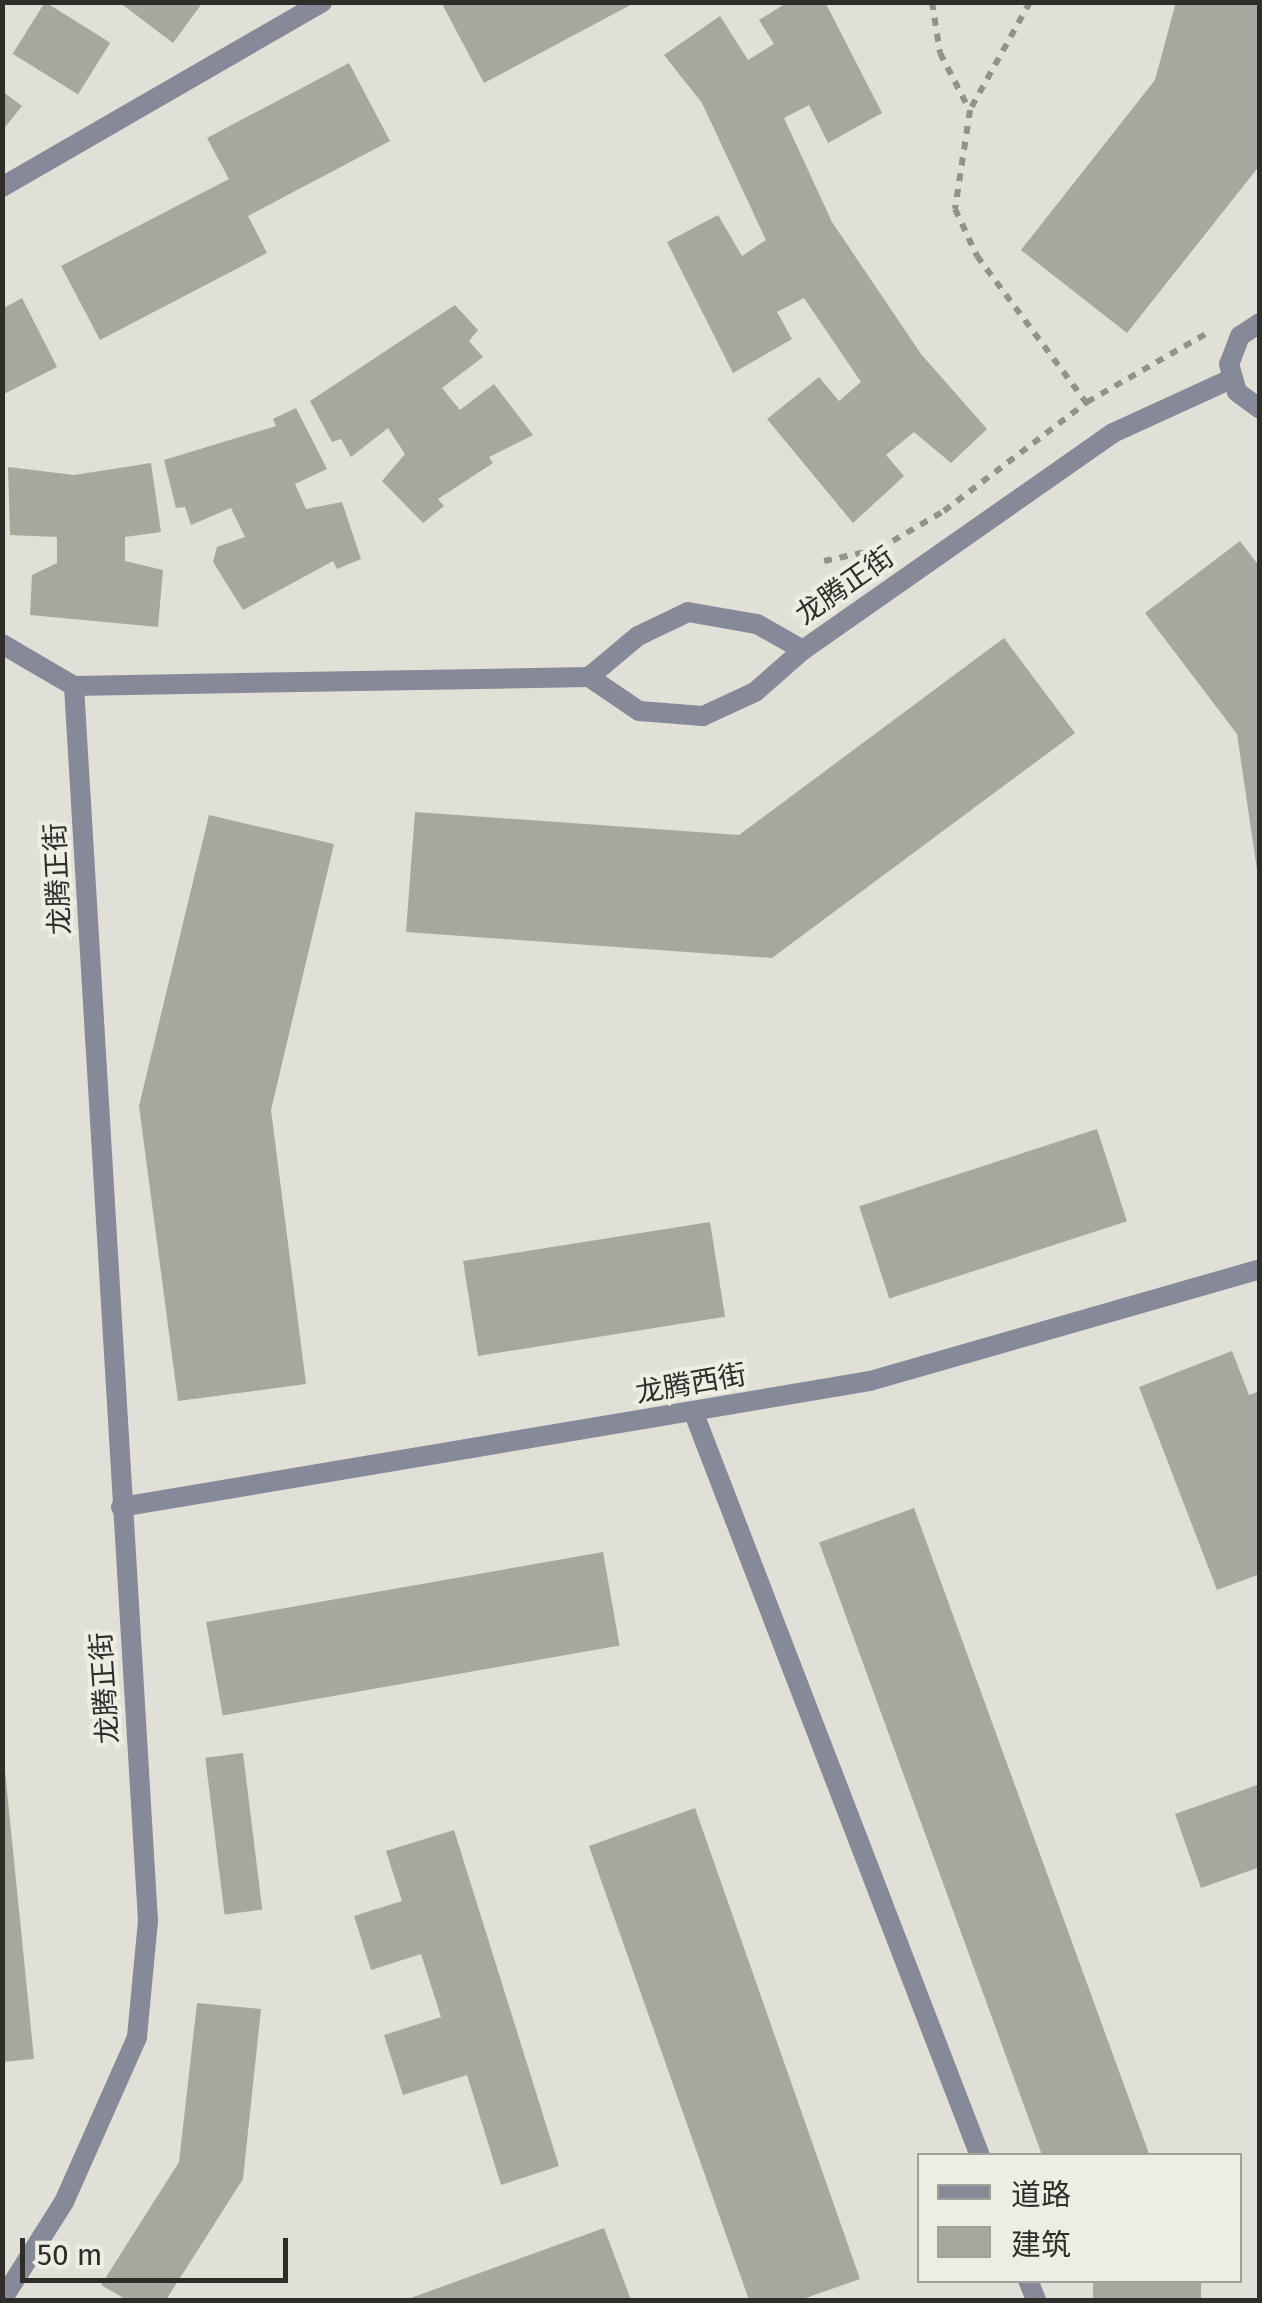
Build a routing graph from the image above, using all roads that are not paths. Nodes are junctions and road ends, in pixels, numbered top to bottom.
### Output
1 (324, 2) edge
2 (2, 187) edge
3 (1260, 322) edge
4 (1231, 378) junction
5 (1260, 409) edge
6 (2, 644) edge
7 (803, 650) junction
8 (589, 677) junction
9 (74, 686) junction
10 (1260, 1269) edge
11 (694, 1411) junction
12 (121, 1506) junction
13 (979, 2153) edge
14 (2, 2300) edge

1 - 2 street
3 - 4 street
4 - 5 street
4 - 7 street, 龙腾正街
6 - 9 street
7 - 8 street, 龙腾正街
7 - 8 street
8 - 9 street
9 - 12 street, 龙腾正街
10 - 11 street, 龙腾西街
11 - 12 street, 龙腾西街
11 - 13 street
12 - 14 street, 龙腾正街

